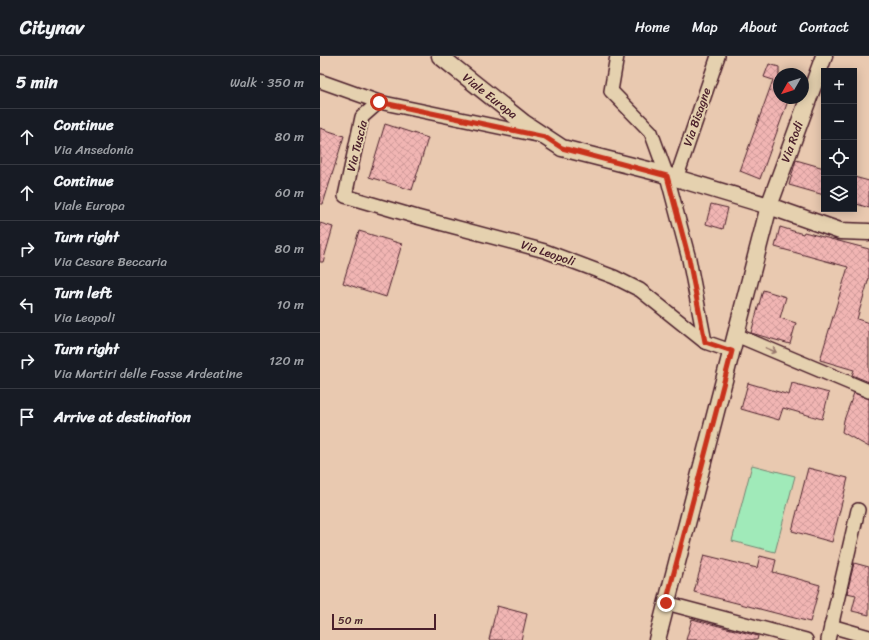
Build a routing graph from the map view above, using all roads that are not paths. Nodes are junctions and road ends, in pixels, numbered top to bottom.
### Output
1 (440, 56) edge
2 (617, 56) edge
3 (718, 56) edge
4 (824, 56) edge
5 (320, 81) edge
6 (379, 102) junction
7 (545, 137) junction
8 (672, 177) junction
9 (345, 196) joint
10 (769, 206) junction
11 (869, 232) edge
12 (736, 335) junction
13 (705, 342) junction
14 (732, 351) junction
15 (869, 391) edge
16 (858, 510) dead end
17 (666, 603) junction
18 (832, 626) junction
19 (869, 637) edge
20 (657, 640) edge
21 (806, 640) edge
22 (828, 640) edge

1 - 7 street, Viale Europa
2 - 8 street
3 - 8 street, Via Bisagne
4 - 10 street, Via Rodi
5 - 6 street
6 - 7 street
6 - 9 street, Via Tuscia
7 - 8 street, Viale Europa
8 - 10 street, Viale Europa
8 - 13 street
9 - 13 street, Via Leopoli
10 - 11 street, Viale Europa
10 - 12 street, Via Rodi
12 - 14 street, Via Rodi
12 -> 15 street
13 - 14 street, Via Leopoli
14 - 17 street, Via Rodi
16 - 18 street
17 - 20 street, Via Rodi
17 - 21 street
18 - 19 street
18 - 22 street

